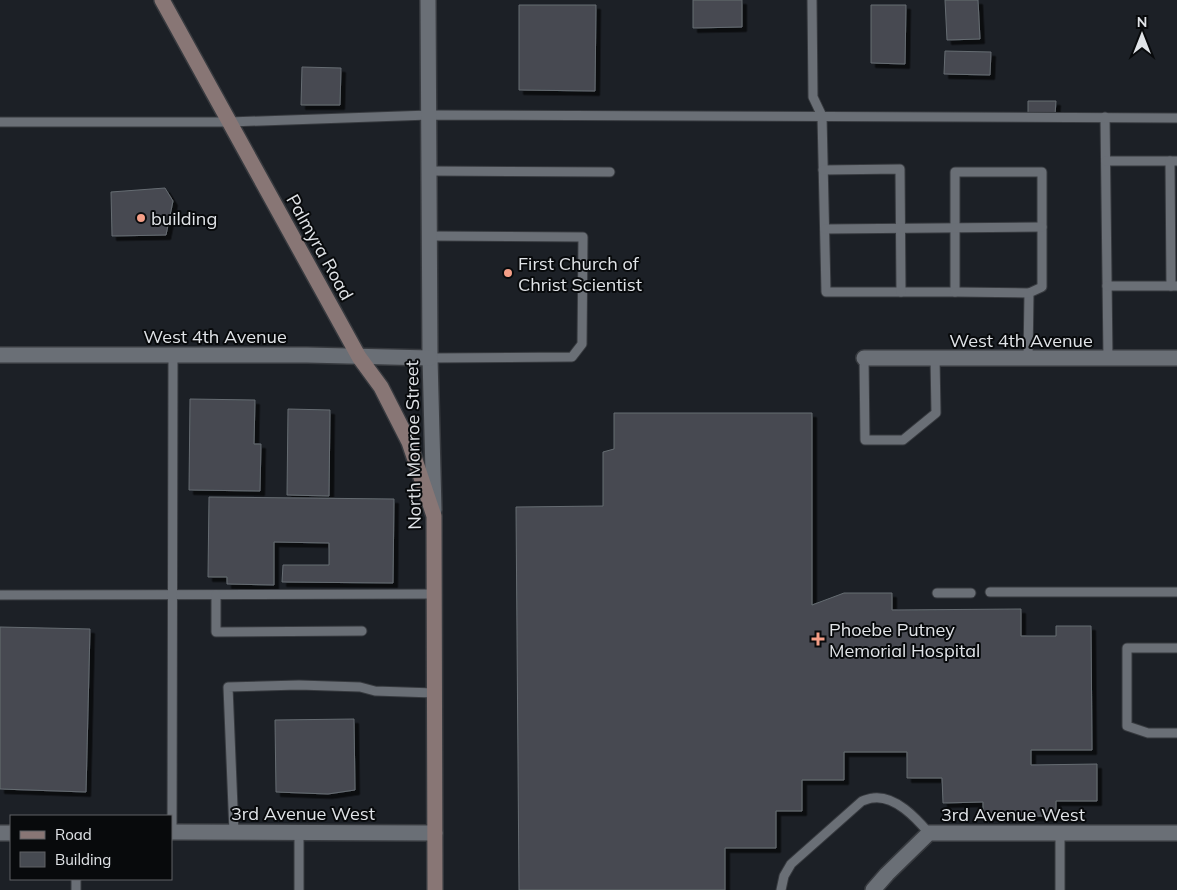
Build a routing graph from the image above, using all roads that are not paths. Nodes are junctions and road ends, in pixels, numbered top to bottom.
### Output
1 (162, 0) edge
2 (428, 0) edge
3 (812, 0) edge
4 (429, 115) junction
5 (822, 116) junction
6 (1106, 117) junction
7 (1177, 118) edge
8 (0, 122) edge
9 (230, 122) junction
10 (1106, 161) junction
11 (1173, 161) edge
12 (823, 170) junction
13 (429, 171) junction
14 (610, 172) dead end
15 (825, 228) junction
16 (900, 228) junction
17 (955, 228) junction
18 (1042, 228) junction
19 (429, 236) junction
20 (1107, 286) junction
21 (1174, 286) edge
22 (901, 292) junction
23 (956, 292) junction
24 (1029, 293) junction
25 (0, 355) edge
26 (173, 355) junction
27 (359, 357) junction
28 (430, 358) junction
29 (864, 358) joint
30 (935, 358) junction
31 (1108, 358) junction
32 (1177, 358) edge
33 (1028, 359) junction
34 (434, 516) junction
35 (990, 592) dead end
36 (1177, 592) edge
37 (971, 593) dead end
38 (434, 594) junction
39 (937, 594) dead end
40 (0, 595) edge
41 (172, 595) junction
42 (216, 595) junction
43 (362, 631) dead end
44 (1177, 648) edge
45 (434, 693) junction
46 (1177, 733) edge
47 (172, 832) edge
48 (234, 832) junction
49 (299, 832) junction
50 (1060, 832) junction
51 (435, 833) junction
52 (929, 833) junction
53 (1177, 833) edge
54 (299, 890) edge
55 (435, 890) edge
56 (781, 890) edge
57 (873, 890) edge
58 (1060, 890) edge

1 - 9 main road, Palmyra Road
2 - 4 street, North Monroe Street
3 - 5 lane
4 - 5 lane
4 - 9 lane
4 - 13 street, North Monroe Street
5 - 6 lane
5 - 12 lane
6 - 7 lane
6 - 10 lane
8 - 9 lane
9 - 27 main road, Palmyra Road
10 - 11 lane
10 - 20 lane
11 - 21 lane
12 - 15 lane
12 - 16 lane
13 - 14 lane
13 - 19 street, North Monroe Street
15 - 16 lane
15 - 22 lane
16 - 17 lane
16 - 22 lane
17 - 18 lane
17 - 18 lane
17 - 23 lane
18 - 24 lane
19 - 28 street, North Monroe Street
19 - 28 lane
20 - 21 lane
20 - 31 lane
22 - 23 lane
23 - 24 lane
24 - 33 lane
25 - 26 street, West 4th Avenue
26 - 27 street, West 4th Avenue
26 - 41 lane
27 - 28 street, West 4th Avenue
27 - 34 main road, Palmyra Road
28 - 34 street, North Monroe Street
29 - 30 street, West 4th Avenue
29 - 30 lane
30 - 33 street, West 4th Avenue
31 - 32 street, West 4th Avenue
31 - 33 street, West 4th Avenue
34 - 38 main road, North Monroe Street
35 - 36 lane
37 - 39 lane
38 - 42 lane
38 - 45 main road, North Monroe Street
40 - 41 lane
41 - 42 lane
41 - 47 lane
42 - 43 lane
44 - 46 lane
45 - 48 lane
45 - 51 main road, North Monroe Street
47 - 48 street, 3rd Avenue West
48 - 49 street, 3rd Avenue West
49 - 51 street, 3rd Avenue West
49 - 54 lane
50 - 52 street, 3rd Avenue West
50 - 53 street, 3rd Avenue West
50 - 58 lane
51 - 55 main road, North Monroe Street
52 - 56 lane
52 - 57 street, 3rd Avenue West

